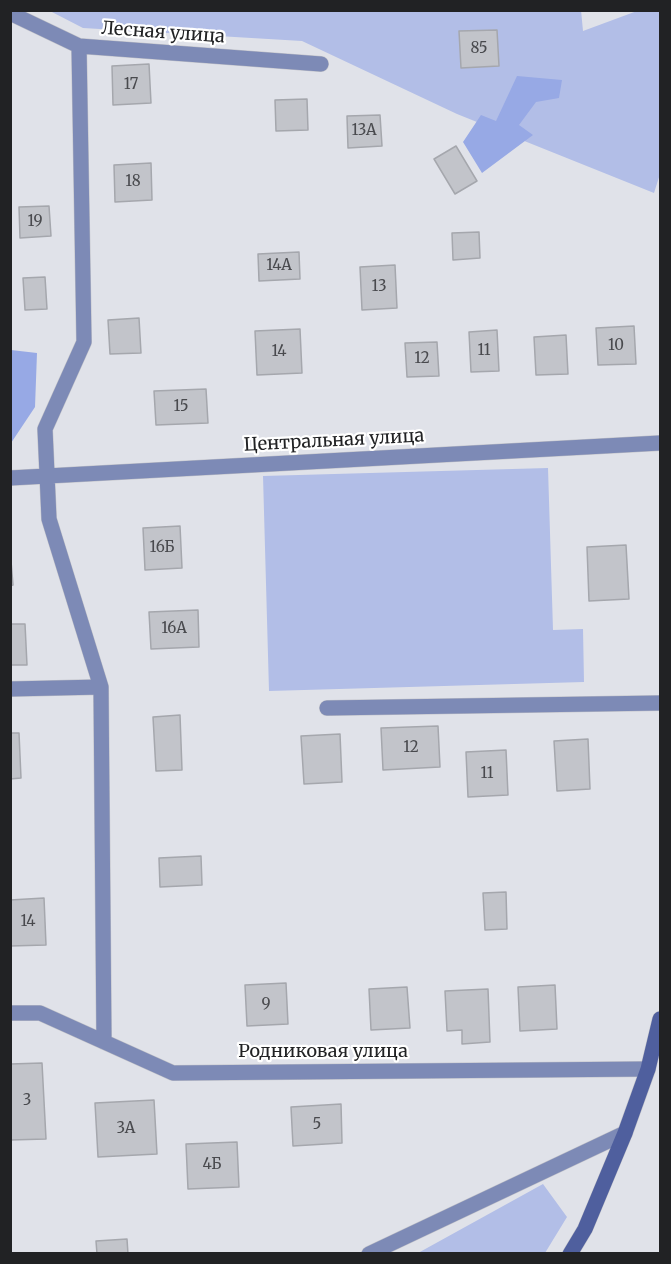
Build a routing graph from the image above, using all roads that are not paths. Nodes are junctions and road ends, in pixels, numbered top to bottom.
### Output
1 (10, 13) edge
2 (79, 46) junction
3 (321, 64) dead end
4 (660, 443) edge
5 (47, 476) junction
6 (10, 478) edge
7 (100, 687) junction
8 (10, 689) edge
9 (660, 704) edge
10 (327, 708) dead end
11 (10, 1013) edge
12 (660, 1019) edge
13 (104, 1042) junction
14 (648, 1069) junction
15 (625, 1133) junction
16 (369, 1254) edge
17 (570, 1254) edge

1 - 2 street, Лесная улица
2 - 3 street, Лесная улица
2 - 5 street
4 - 5 street, Центральная улица
5 - 6 street, Центральная улица
5 - 7 street
7 - 8 street
7 - 13 street
9 - 10 street
11 - 13 street, Родниковая улица
12 - 14 main road
13 - 14 street, Родниковая улица
14 - 15 main road
15 - 16 street
15 - 17 main road

